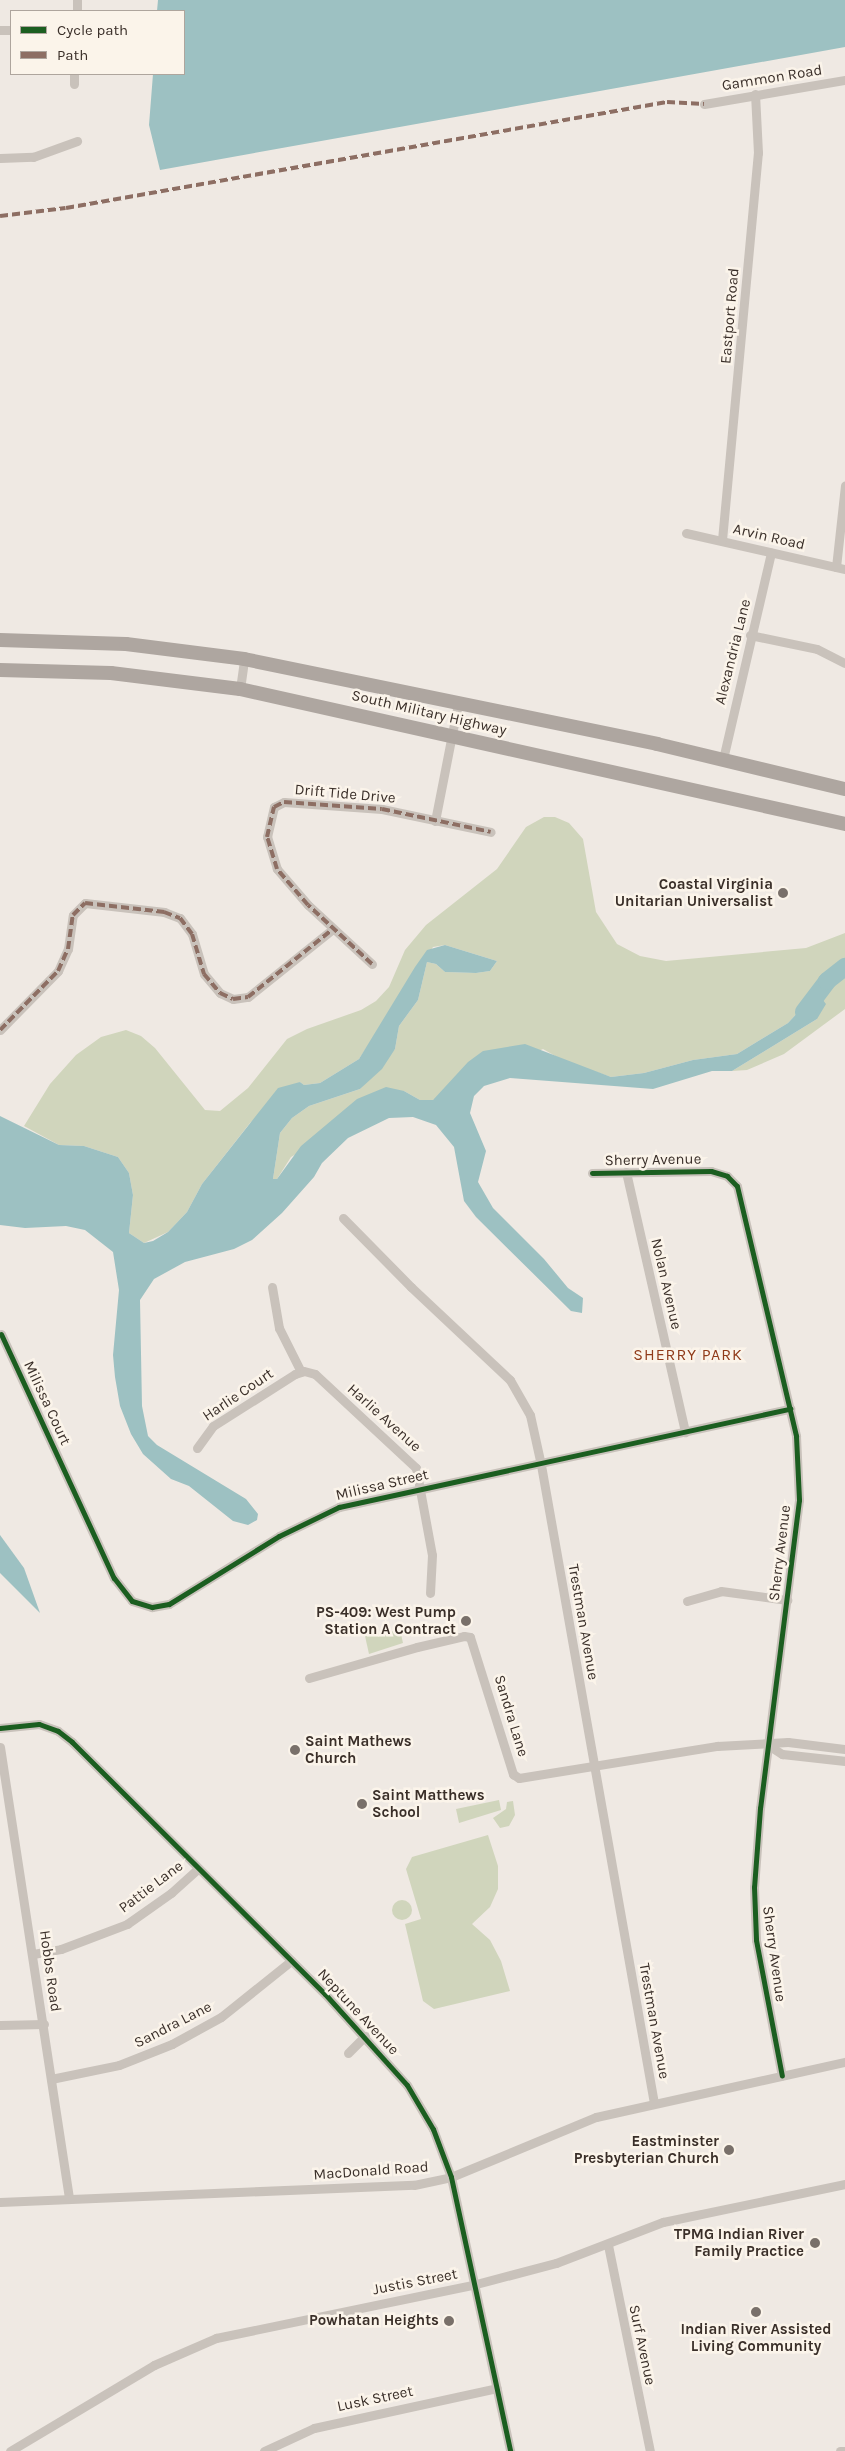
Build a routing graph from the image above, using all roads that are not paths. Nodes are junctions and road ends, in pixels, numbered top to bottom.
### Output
1 (74, 75) edge
2 (845, 80) edge
3 (74, 84) dead end
4 (755, 94) junction
5 (704, 104) dead end
6 (77, 141) dead end
7 (0, 158) edge
8 (845, 485) edge
9 (686, 532) dead end
10 (722, 540) junction
11 (771, 552) junction
12 (841, 568) edge
13 (750, 635) junction
14 (0, 640) edge
15 (244, 659) junction
16 (845, 663) edge
17 (0, 670) edge
18 (240, 689) junction
19 (458, 704) junction
20 (452, 736) junction
21 (723, 759) junction
22 (845, 789) edge
23 (435, 821) junction
24 (845, 824) edge
25 (491, 832) dead end
26 (333, 929) junction
27 (372, 964) dead end
28 (0, 1030) edge
29 (626, 1172) junction
30 (592, 1173) dead end
31 (343, 1218) dead end
32 (272, 1287) dead end
33 (1, 1334) edge
34 (301, 1372) junction
35 (790, 1409) junction
36 (685, 1432) junction
37 (197, 1448) dead end
38 (542, 1465) junction
39 (70, 1483) joint
40 (421, 1488) junction
41 (430, 1593) dead end
42 (787, 1600) junction
43 (687, 1601) dead end
44 (309, 1678) dead end
45 (0, 1728) edge
46 (768, 1745) junction
47 (0, 1747) edge
48 (845, 1749) edge
49 (845, 1761) edge
50 (594, 1765) junction
51 (198, 1869) junction
52 (33, 1954) junction
53 (291, 1961) junction
54 (44, 2024) junction
55 (0, 2025) edge
56 (365, 2036) junction
57 (348, 2053) dead end
58 (845, 2062) edge
59 (782, 2076) junction
60 (52, 2079) junction
61 (654, 2103) junction
62 (451, 2177) junction
63 (845, 2184) edge
64 (69, 2199) junction
65 (0, 2202) edge
66 (608, 2245) junction
67 (476, 2284) junction
68 (497, 2388) junction
69 (10, 2451) edge
70 (264, 2451) edge
71 (510, 2451) edge
72 (650, 2451) edge
73 (840, 2451) edge
74 (845, 2451) edge

1 - 3 street
2 - 4 street, Gammon Road
4 - 5 street, Gammon Road
4 - 10 street, Eastport Road
6 - 7 street
8 - 12 street
9 - 10 street, Arvin Road
10 - 11 street, Arvin Road
11 - 12 street, Arvin Road
11 - 13 street, Alexandria Lane
13 - 16 street
13 - 21 street, Alexandria Lane
14 - 15 main road, South Military Highway
15 - 18 street
15 - 19 main road, South Military Highway
17 - 18 main road, South Military Highway
18 - 20 main road, South Military Highway
19 - 20 street
19 - 21 main road, South Military Highway
20 - 23 street
20 - 24 main road, South Military Highway
21 - 22 main road, South Military Highway
23 - 25 street, Drift Tide Drive
23 - 26 street, Drift Tide Drive
26 - 27 street, Drift Tide Drive
26 - 28 street
29 - 30 street, Sherry Avenue
29 - 35 street, Sherry Avenue
29 - 36 street, Nolan Avenue
31 - 38 street, Trestman Avenue
32 - 34 street
33 - 39 street, Milissa Court
34 - 37 street, Harlie Court
34 - 40 street, Harlie Avenue
35 - 36 street, Milissa Street
35 - 42 street, Sherry Avenue
36 - 38 street, Milissa Street
38 - 40 street, Milissa Street
38 - 50 street, Trestman Avenue
39 - 40 street, Milissa Street
40 - 41 street, Harlie Avenue
42 - 43 street
42 - 46 street, Sherry Avenue
44 - 50 street, Sandra Lane
45 - 51 street, Neptune Avenue
46 - 48 street, Sandra Lane
46 - 49 street, Sandra Lane
46 - 50 street, Sandra Lane
46 - 59 street, Sherry Avenue
47 - 52 street, Hobbs Road
50 - 61 street, Trestman Avenue
51 - 52 street, Pattie Lane
51 - 53 street, Neptune Avenue
52 - 54 street, Hobbs Road
53 - 56 street, Neptune Avenue
53 - 60 street, Sandra Lane
54 - 55 street
54 - 60 street, Hobbs Road
56 - 57 street
56 - 62 street, Neptune Avenue
58 - 59 street, MacDonald Road
59 - 61 street, MacDonald Road
60 - 64 street, Hobbs Road
61 - 62 street, MacDonald Road
62 - 64 street, MacDonald Road
62 - 67 street, Neptune Avenue
63 - 66 street, Justis Street
64 - 65 street, MacDonald Road
66 - 67 street, Justis Street
66 - 72 street, Surf Avenue
67 - 68 street, Neptune Avenue
67 - 69 street, Justis Street
68 - 70 street, Lusk Street
68 - 71 street, Neptune Avenue
73 - 74 street

